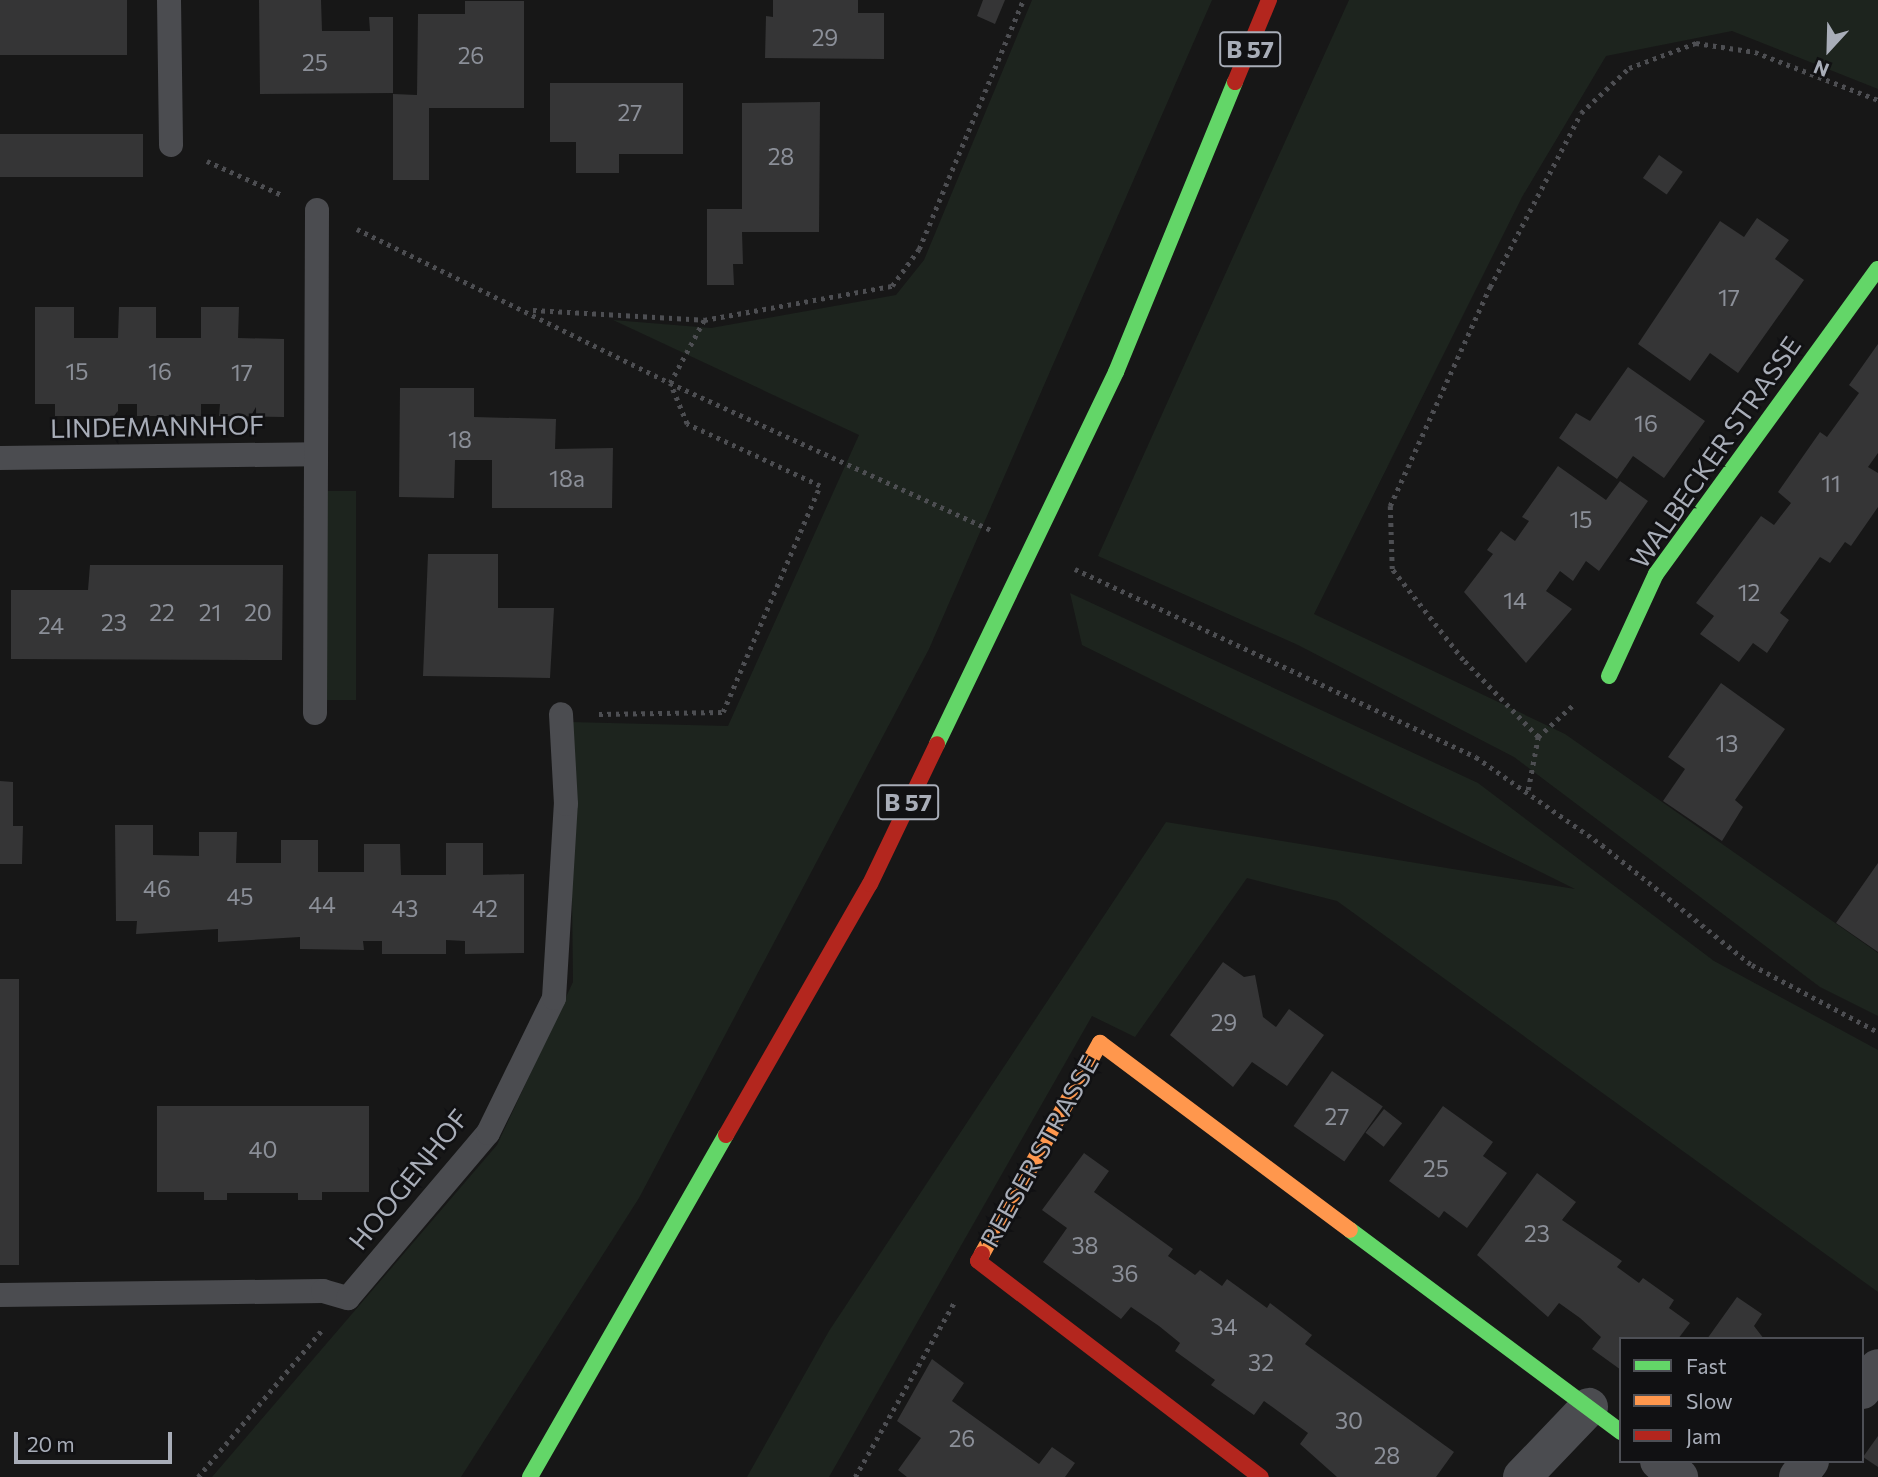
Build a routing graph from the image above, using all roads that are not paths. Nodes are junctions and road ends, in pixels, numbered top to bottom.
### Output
1 (169, 0) edge
2 (1269, 0) edge
3 (171, 145) road end
4 (317, 211) road end
5 (1878, 269) edge
6 (315, 454) junction
7 (0, 458) edge
8 (1609, 676) road end
9 (315, 713) dead end
10 (561, 714) road end
11 (0, 1295) edge
12 (1878, 1368) edge
13 (1864, 1387) edge
14 (1589, 1407) junction
15 (1619, 1430) edge
16 (1662, 1463) edge
17 (530, 1477) edge
18 (1261, 1477) edge
19 (1522, 1477) edge
20 (1679, 1477) edge

1 - 3 lane
2 - 17 street, B 57
4 - 6 lane
5 - 8 street, WALBECKER STRASSE
6 - 7 lane, LINDEMANNHOF
6 - 9 lane
10 - 11 lane, HOOGENHOF
12 - 13 street
14 - 15 street, REESER STRASSE
14 - 18 street, REESER STRASSE
14 - 19 street
16 - 20 street

